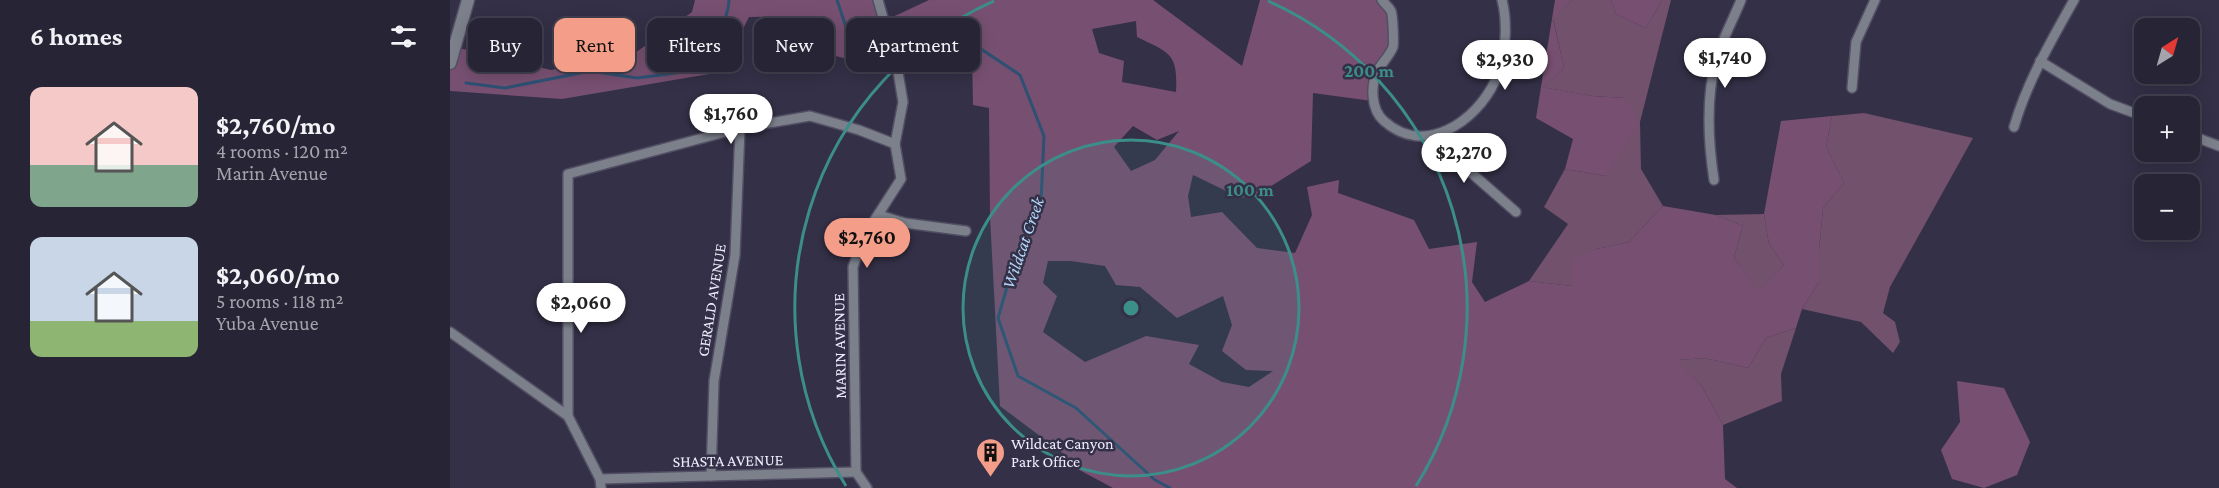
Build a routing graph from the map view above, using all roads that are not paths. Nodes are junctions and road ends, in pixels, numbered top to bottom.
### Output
1 (468, 0) edge
2 (878, 0) edge
3 (1382, 0) edge
4 (1502, 0) edge
5 (1740, 0) edge
6 (1875, 0) edge
7 (2074, 0) edge
8 (883, 18) edge
9 (2040, 61) junction
10 (450, 63) edge
11 (898, 72) dead end
12 (1852, 88) dead end
13 (2134, 113) edge
14 (2014, 127) dead end
15 (740, 128) junction
16 (1429, 136) junction
17 (2200, 139) edge
18 (895, 144) junction
19 (2219, 146) edge
20 (1713, 180) dead end
21 (1516, 212) dead end
22 (879, 215) junction
23 (966, 231) dead end
24 (450, 332) edge
25 (568, 417) junction
26 (856, 472) junction
27 (711, 476) junction
28 (601, 483) edge
29 (867, 488) edge

1 - 10 street
2 - 8 street
3 - 16 street
4 - 16 street
5 - 20 street
6 - 12 street
7 - 9 street
9 - 13 street
9 - 14 street
11 - 18 street, MARIN AVENUE
15 - 18 street
15 - 25 street
15 - 27 street, GERALD AVENUE
16 - 21 street
17 - 19 street
18 - 22 street, MARIN AVENUE
22 - 23 street
22 - 26 street, MARIN AVENUE
24 - 25 street
25 - 28 street
26 - 27 street, SHASTA AVENUE
26 - 29 street
27 - 28 street, SHASTA AVENUE

